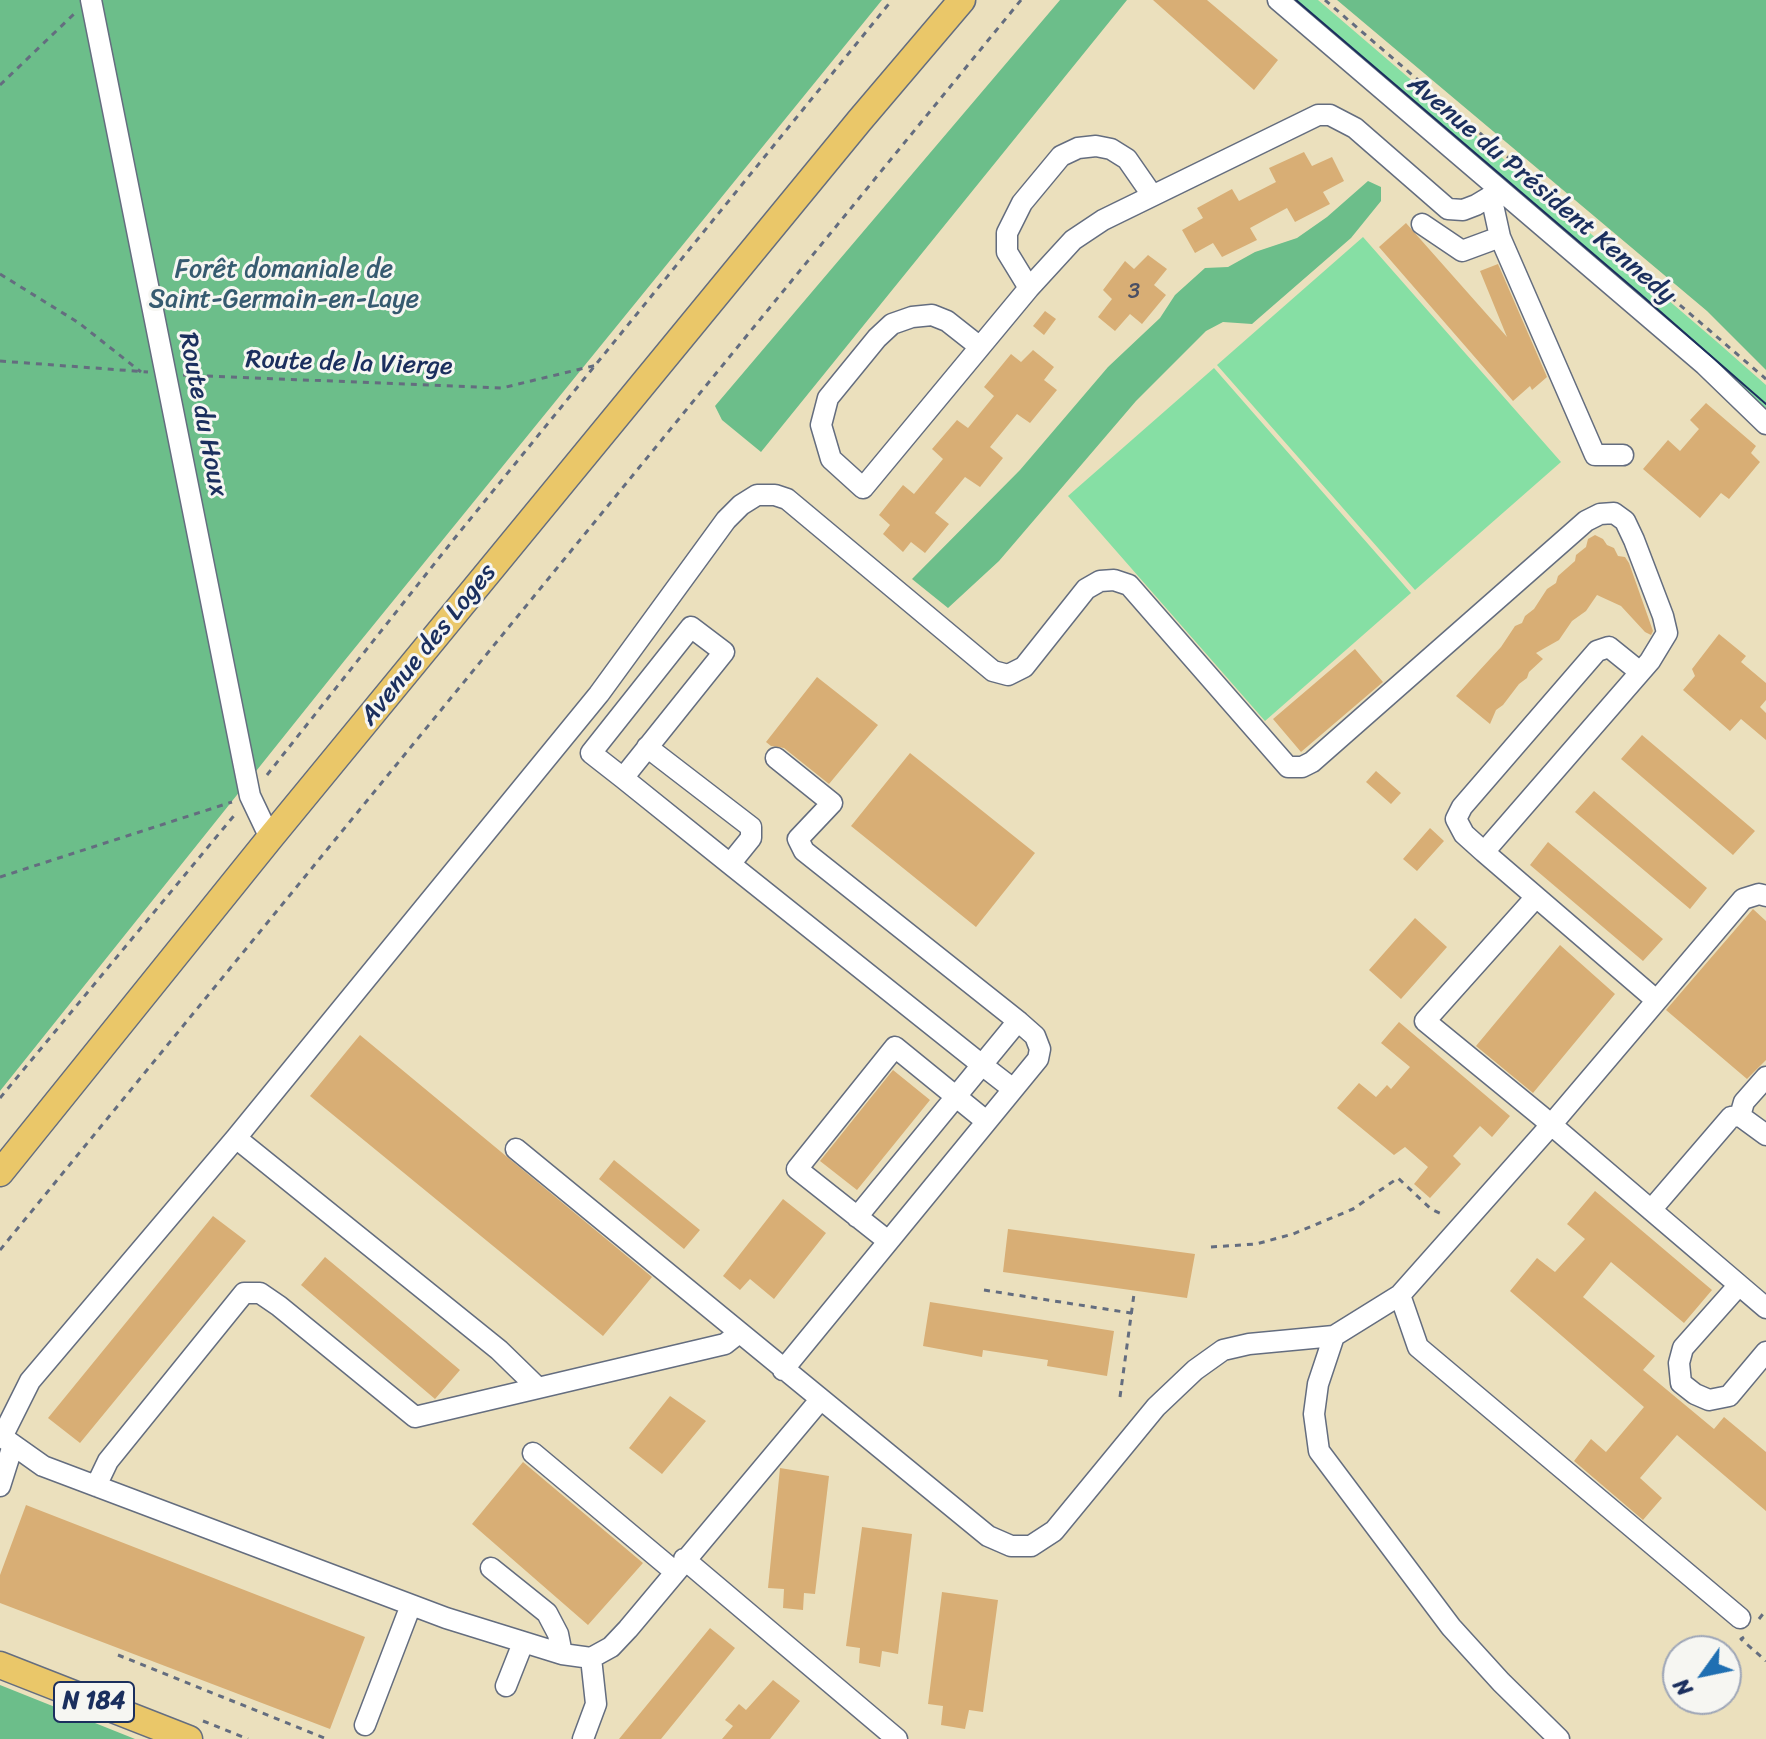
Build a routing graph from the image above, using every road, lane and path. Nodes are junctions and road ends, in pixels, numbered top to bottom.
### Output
1 (892, 0) edge
2 (949, 0) edge
3 (962, 0) edge
4 (1021, 0) edge
5 (1278, 0) edge
6 (1325, 0) edge
7 (84, 5) edge
8 (0, 85) edge
9 (860, 120) junction
10 (1494, 192) junction
11 (1152, 195) junction
12 (1422, 224) dead end
13 (1500, 237) junction
14 (0, 274) edge
15 (1029, 288) junction
16 (980, 347) junction
17 (0, 361) edge
18 (598, 365) junction
19 (141, 372) junction
20 (168, 374) junction
21 (1766, 379) edge
22 (1766, 424) edge
23 (1623, 455) dead end
24 (1640, 672) junction
25 (647, 747) junction
26 (776, 758) dead end
27 (623, 778) junction
28 (250, 796) junction
29 (270, 838) junction
30 (1484, 852) junction
31 (730, 864) junction
32 (0, 877) edge
33 (1766, 896) edge
34 (1536, 897) junction
35 (1656, 1000) junction
36 (1018, 1021) junction
37 (982, 1065) junction
38 (1766, 1077) edge
39 (1013, 1089) junction
40 (956, 1096) junction
41 (0, 1098) edge
42 (1740, 1116) junction
43 (986, 1121) junction
44 (1551, 1125) junction
45 (1766, 1135) edge
46 (236, 1138) junction
47 (516, 1149) dead end
48 (0, 1173) edge
49 (1651, 1210) junction
50 (857, 1217) junction
51 (1462, 1223) junction
52 (888, 1241) junction
53 (1211, 1247) dead end
54 (0, 1250) edge
55 (1739, 1285) junction
56 (984, 1290) dead end
57 (1134, 1294) dead end
58 (1400, 1295) junction
59 (1766, 1308) edge
60 (1131, 1314) junction
61 (1137, 1314) dead end
62 (739, 1333) junction
63 (1334, 1336) junction
64 (1766, 1352) edge
65 (783, 1370) junction
66 (537, 1387) junction
67 (1120, 1397) dead end
68 (820, 1400) junction
69 (5, 1440) edge
70 (533, 1453) dead end
71 (0, 1486) edge
72 (96, 1486) junction
73 (679, 1565) junction
74 (491, 1568) dead end
75 (411, 1605) junction
76 (1766, 1610) edge
77 (1749, 1622) junction
78 (523, 1643) junction
79 (562, 1654) junction
80 (118, 1655) dead end
81 (591, 1658) junction
82 (1766, 1661) edge
83 (0, 1665) edge
84 (506, 1686) dead end
85 (365, 1725) dead end
86 (189, 1739) edge
87 (327, 1739) edge
88 (583, 1739) edge
89 (897, 1739) edge
90 (1559, 1739) edge

1 - 18 path
2 - 9 main road, Avenue des Loges
3 - 9 main road, Avenue des Loges
4 - 54 path
5 - 10 street, Avenue du Président Kennedy
6 - 21 path
7 - 8 path
7 - 20 street, Route du Houx
9 - 29 main road, Avenue des Loges
10 - 11 street
10 - 13 street
10 - 22 street, Avenue du Président Kennedy
11 - 15 street
11 - 15 street
12 - 13 street
13 - 23 street
14 - 19 path
15 - 16 street
16 - 16 street
17 - 19 path, Route de la Vierge
18 - 20 path, Route de la Vierge
18 - 28 path
19 - 20 path, Route de la Vierge
20 - 28 street, Route du Houx
24 - 30 street
24 - 30 street
24 - 46 street
25 - 27 street
25 - 27 street
25 - 31 street
26 - 36 street
27 - 31 street
28 - 29 street, Route du Houx
28 - 32 path
28 - 41 path
29 - 48 main road, Avenue des Loges
30 - 34 street
31 - 37 street
33 - 35 street
34 - 35 street
34 - 44 street
35 - 44 street
36 - 37 street
36 - 39 street
37 - 39 street
37 - 40 street
38 - 42 street
39 - 43 street
40 - 43 street
40 - 50 street
40 - 50 street
42 - 45 street
42 - 49 street
43 - 52 street
44 - 49 street
44 - 51 street
46 - 66 street
46 - 69 street
47 - 62 street
49 - 55 street
50 - 52 street
51 - 53 path
51 - 58 street
52 - 65 street
55 - 59 street
55 - 64 street
56 - 60 path
57 - 60 path
58 - 63 street
58 - 77 street
60 - 61 path
60 - 67 path
62 - 65 street
62 - 66 street
63 - 68 street
63 - 90 street
65 - 68 street
66 - 72 street
68 - 73 street
69 - 71 street
69 - 72 street
70 - 73 street
72 - 75 street
73 - 81 street
73 - 89 street
74 - 79 street
75 - 78 street
75 - 85 street
76 - 77 path
77 - 82 path
78 - 79 street
78 - 84 street
79 - 81 street
80 - 87 path
81 - 88 street
83 - 86 main road, N 184

